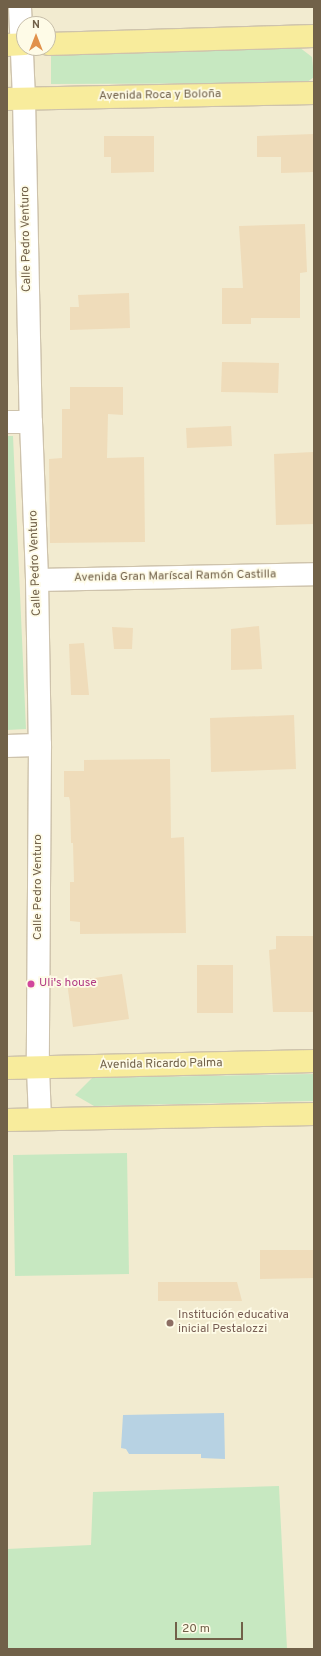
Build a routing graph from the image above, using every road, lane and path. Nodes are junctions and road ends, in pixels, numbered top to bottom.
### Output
1 (314, 36) edge
2 (56, 44) edge
3 (17, 56) edge
4 (314, 93) edge
5 (16, 99) edge
6 (7, 422) edge
7 (30, 422) junction
8 (314, 574) edge
9 (37, 580) junction
10 (40, 745) junction
11 (7, 746) edge
12 (314, 1061) edge
13 (7, 1068) edge
14 (38, 1068) junction
15 (314, 1114) edge
16 (40, 1119) junction
17 (7, 1120) edge

1 - 2 main road
3 - 5 street, Calle Pedro Venturo
4 - 5 main road, Avenida Roca y Boloña
5 - 7 street, Calle Pedro Venturo
6 - 7 street
7 - 9 street, Calle Pedro Venturo
8 - 9 street, Avenida Gran Maríscal Ramón Castilla
9 - 10 street, Calle Pedro Venturo
10 - 11 street
10 - 14 street, Calle Pedro Venturo
12 - 14 main road, Avenida Ricardo Palma
13 - 14 main road, Avenida Ricardo Palma
14 - 16 street, Calle Pedro Venturo
15 - 16 main road
16 - 17 main road

